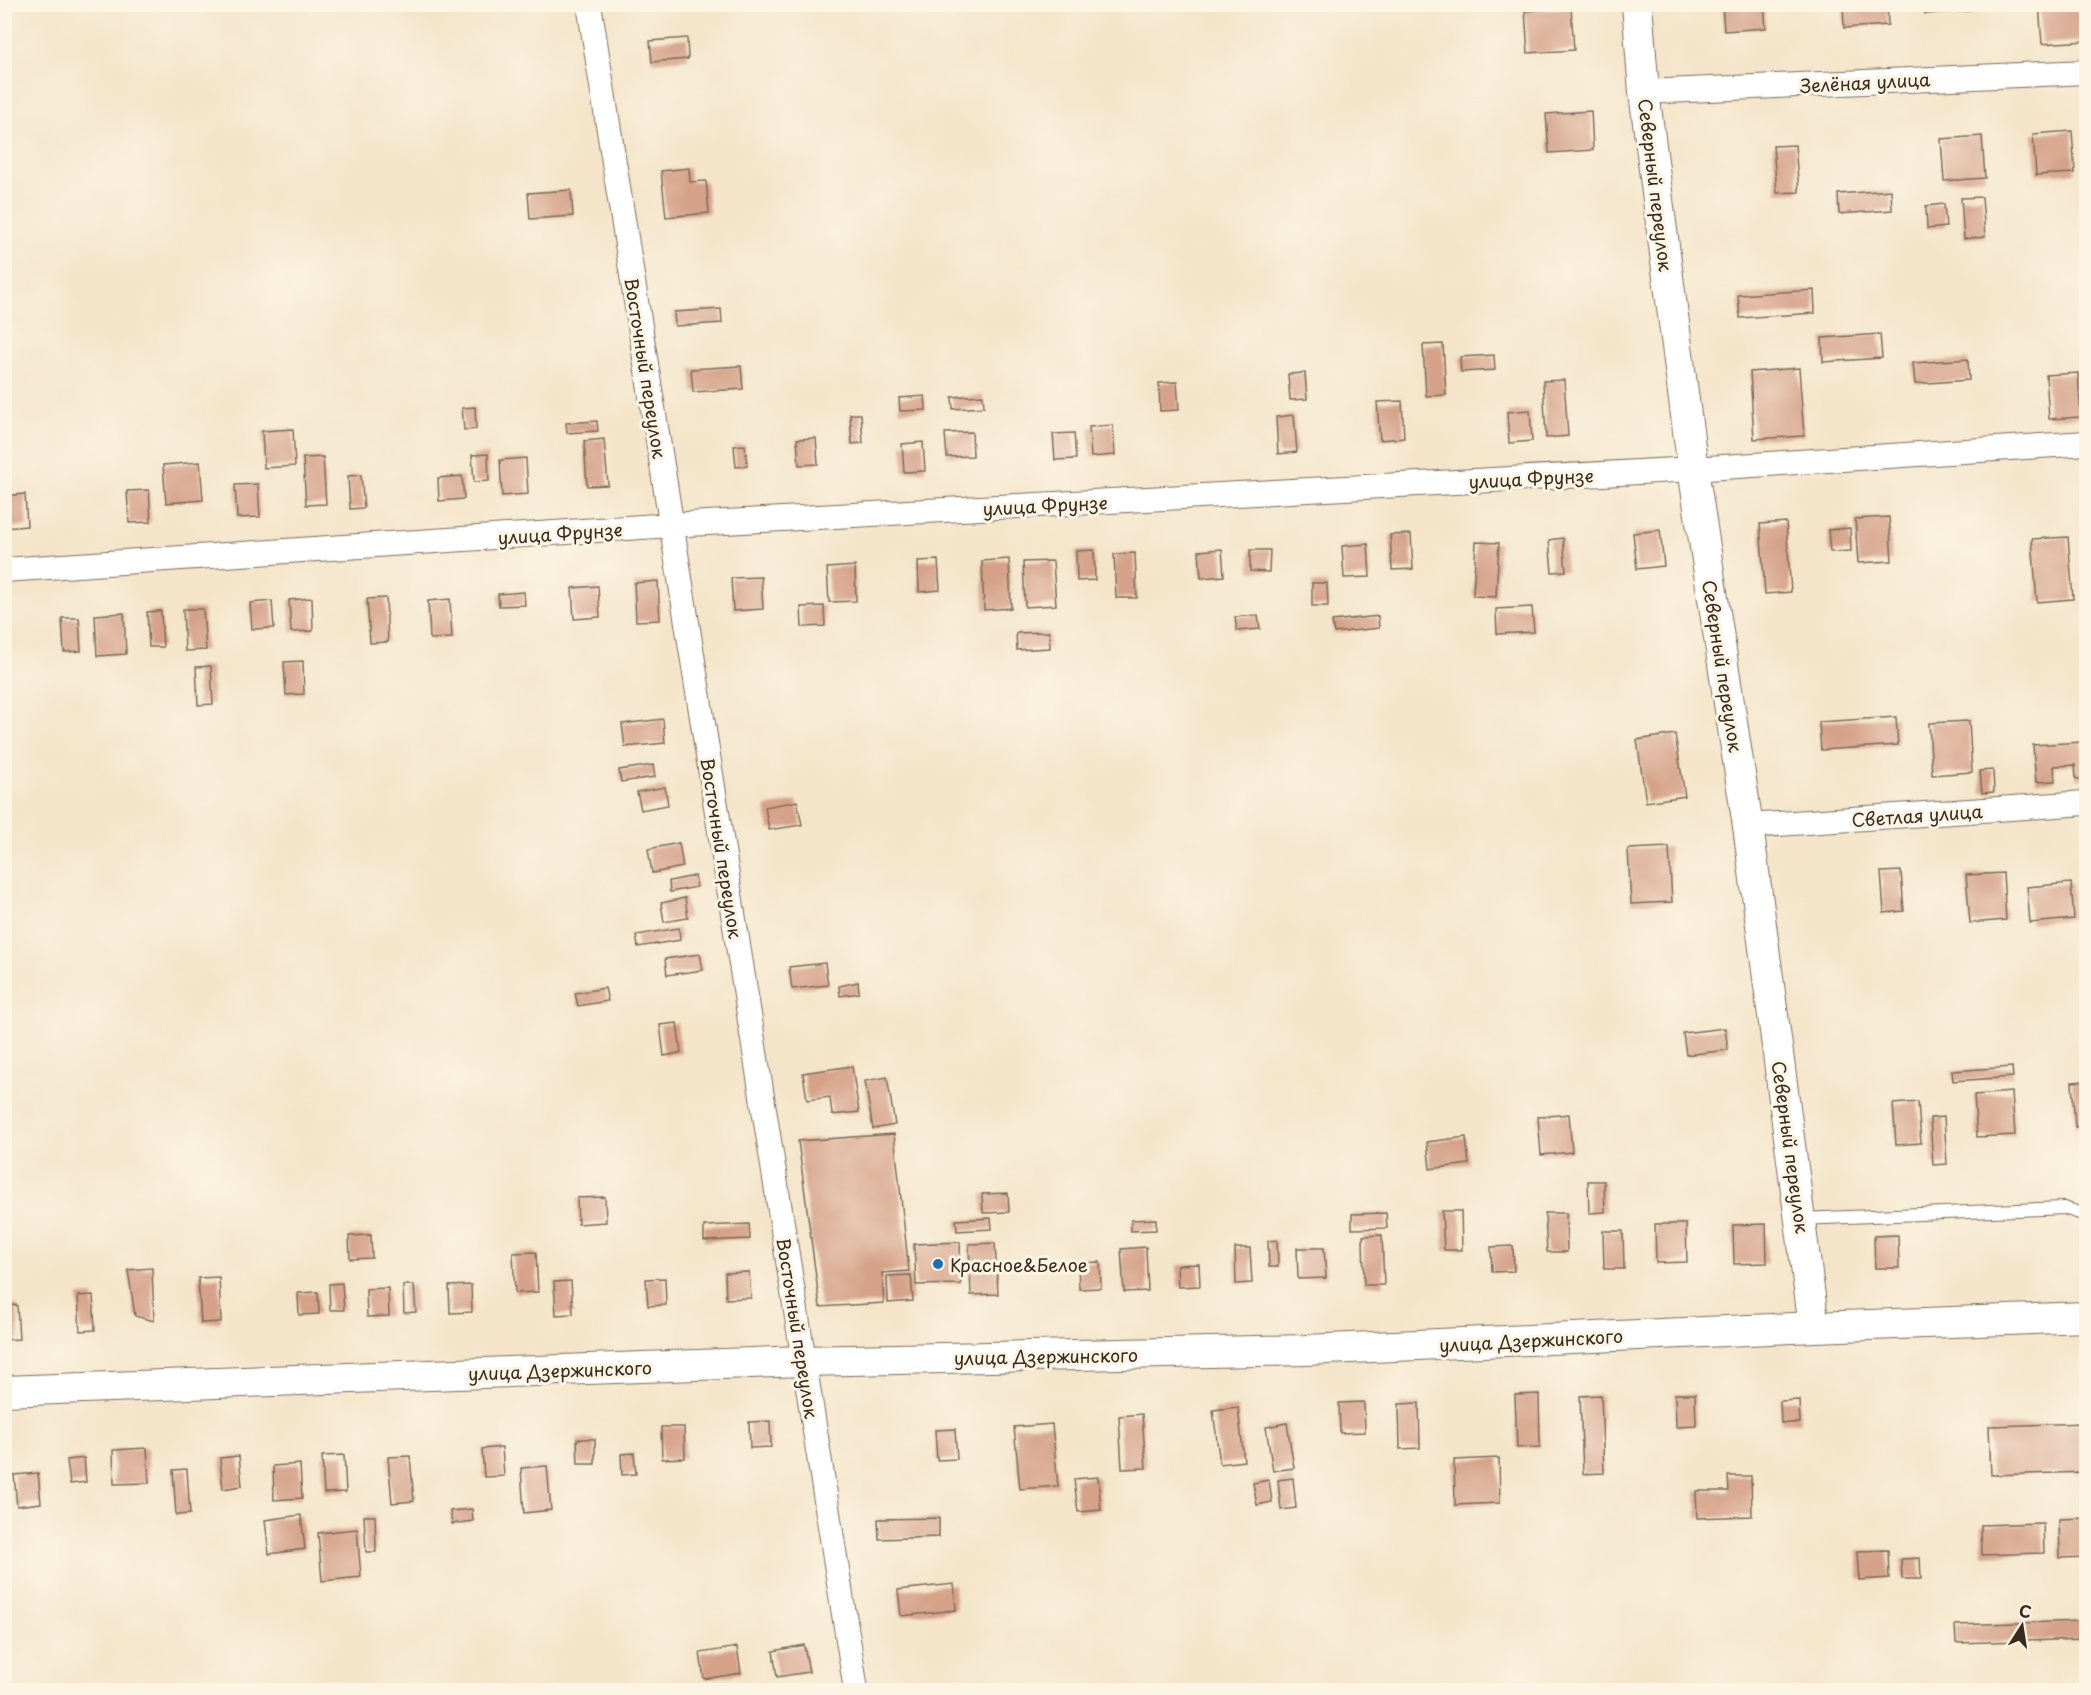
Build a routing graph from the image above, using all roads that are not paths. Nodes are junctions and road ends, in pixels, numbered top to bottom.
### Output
1 (589, 4) edge
2 (1637, 4) edge
3 (2086, 72) edge
4 (1644, 92) junction
5 (2086, 443) edge
6 (1693, 469) junction
7 (671, 525) junction
8 (4, 570) edge
9 (2086, 803) edge
10 (1748, 826) junction
11 (2086, 1215) edge
12 (1800, 1219) junction
13 (2086, 1317) edge
14 (1815, 1327) junction
15 (802, 1361) junction
16 (4, 1391) edge
17 (856, 1690) edge

1 - 7 street, Восточный переулок
2 - 4 street, Северный переулок
3 - 4 street, Зелёная улица
4 - 6 street, Северный переулок
5 - 6 street, улица Фрунзе
6 - 7 street, улица Фрунзе
6 - 10 street, Северный переулок
7 - 8 street, улица Фрунзе
7 - 15 street, Восточный переулок
9 - 10 street, Светлая улица
10 - 12 street, Северный переулок
11 - 12 lane
12 - 14 street, Северный переулок
13 - 14 street, улица Дзержинского
14 - 15 street, улица Дзержинского
15 - 16 street, улица Дзержинского
15 - 17 street, Восточный переулок

